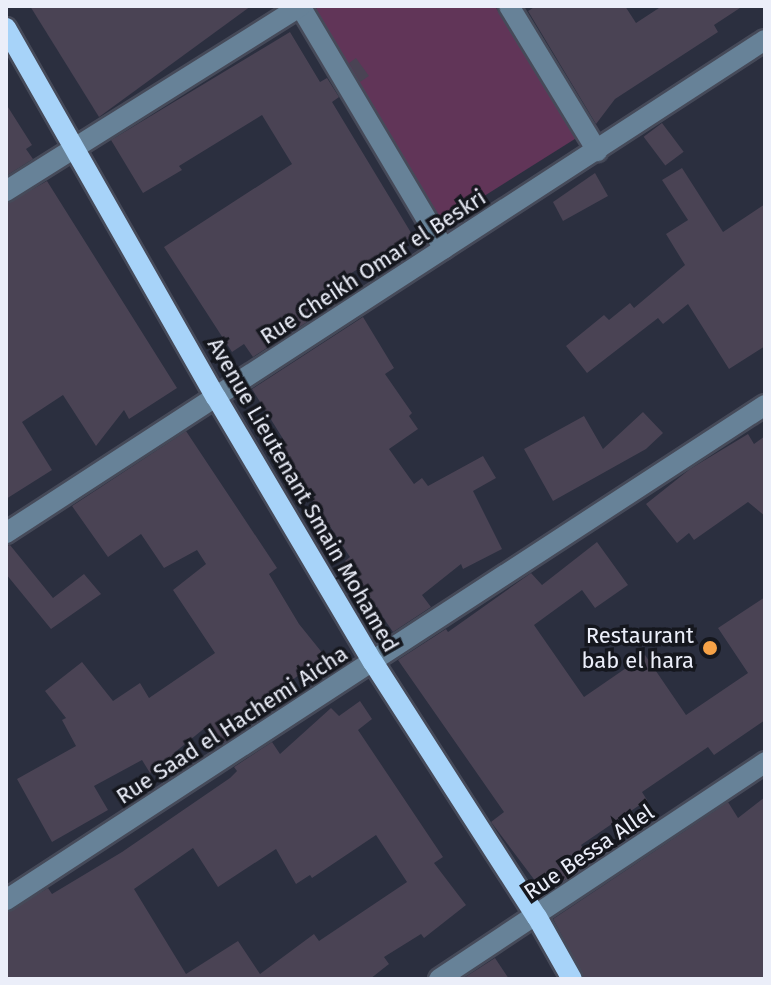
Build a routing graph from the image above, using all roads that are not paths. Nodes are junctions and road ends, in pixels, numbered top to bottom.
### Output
1 (300, 6) edge
2 (509, 6) edge
3 (6, 28) edge
4 (765, 40) edge
5 (73, 147) junction
6 (597, 151) junction
7 (6, 191) edge
8 (444, 249) junction
9 (216, 397) junction
10 (765, 405) edge
11 (6, 533) edge
12 (373, 662) junction
13 (765, 762) edge
14 (6, 900) edge
15 (537, 917) junction
16 (439, 979) edge
17 (572, 979) edge

1 - 5 street
1 - 8 street
2 - 6 street
3 - 5 main road, Avenue Lieutenant Smain Mohamed
4 - 6 street, Rue Cheikh Omar el Beskri
5 - 7 street
5 - 9 main road, Avenue Lieutenant Smain Mohamed
6 - 8 street, Rue Cheikh Omar el Beskri
8 - 9 street, Rue Cheikh Omar el Beskri
9 - 11 street, Rue Cheikh Omar el Beskri
9 - 12 main road, Avenue Lieutenant Smain Mohamed
10 - 12 street, Rue Saad el Hachemi Aicha
12 - 14 street, Rue Saad el Hachemi Aicha
12 - 15 main road, Avenue Lieutenant Smain Mohamed
13 - 15 street, Rue Bessa Allel
15 - 16 street, Rue Bessa Allel
15 - 17 main road, Avenue Lieutenant Smain Mohamed

